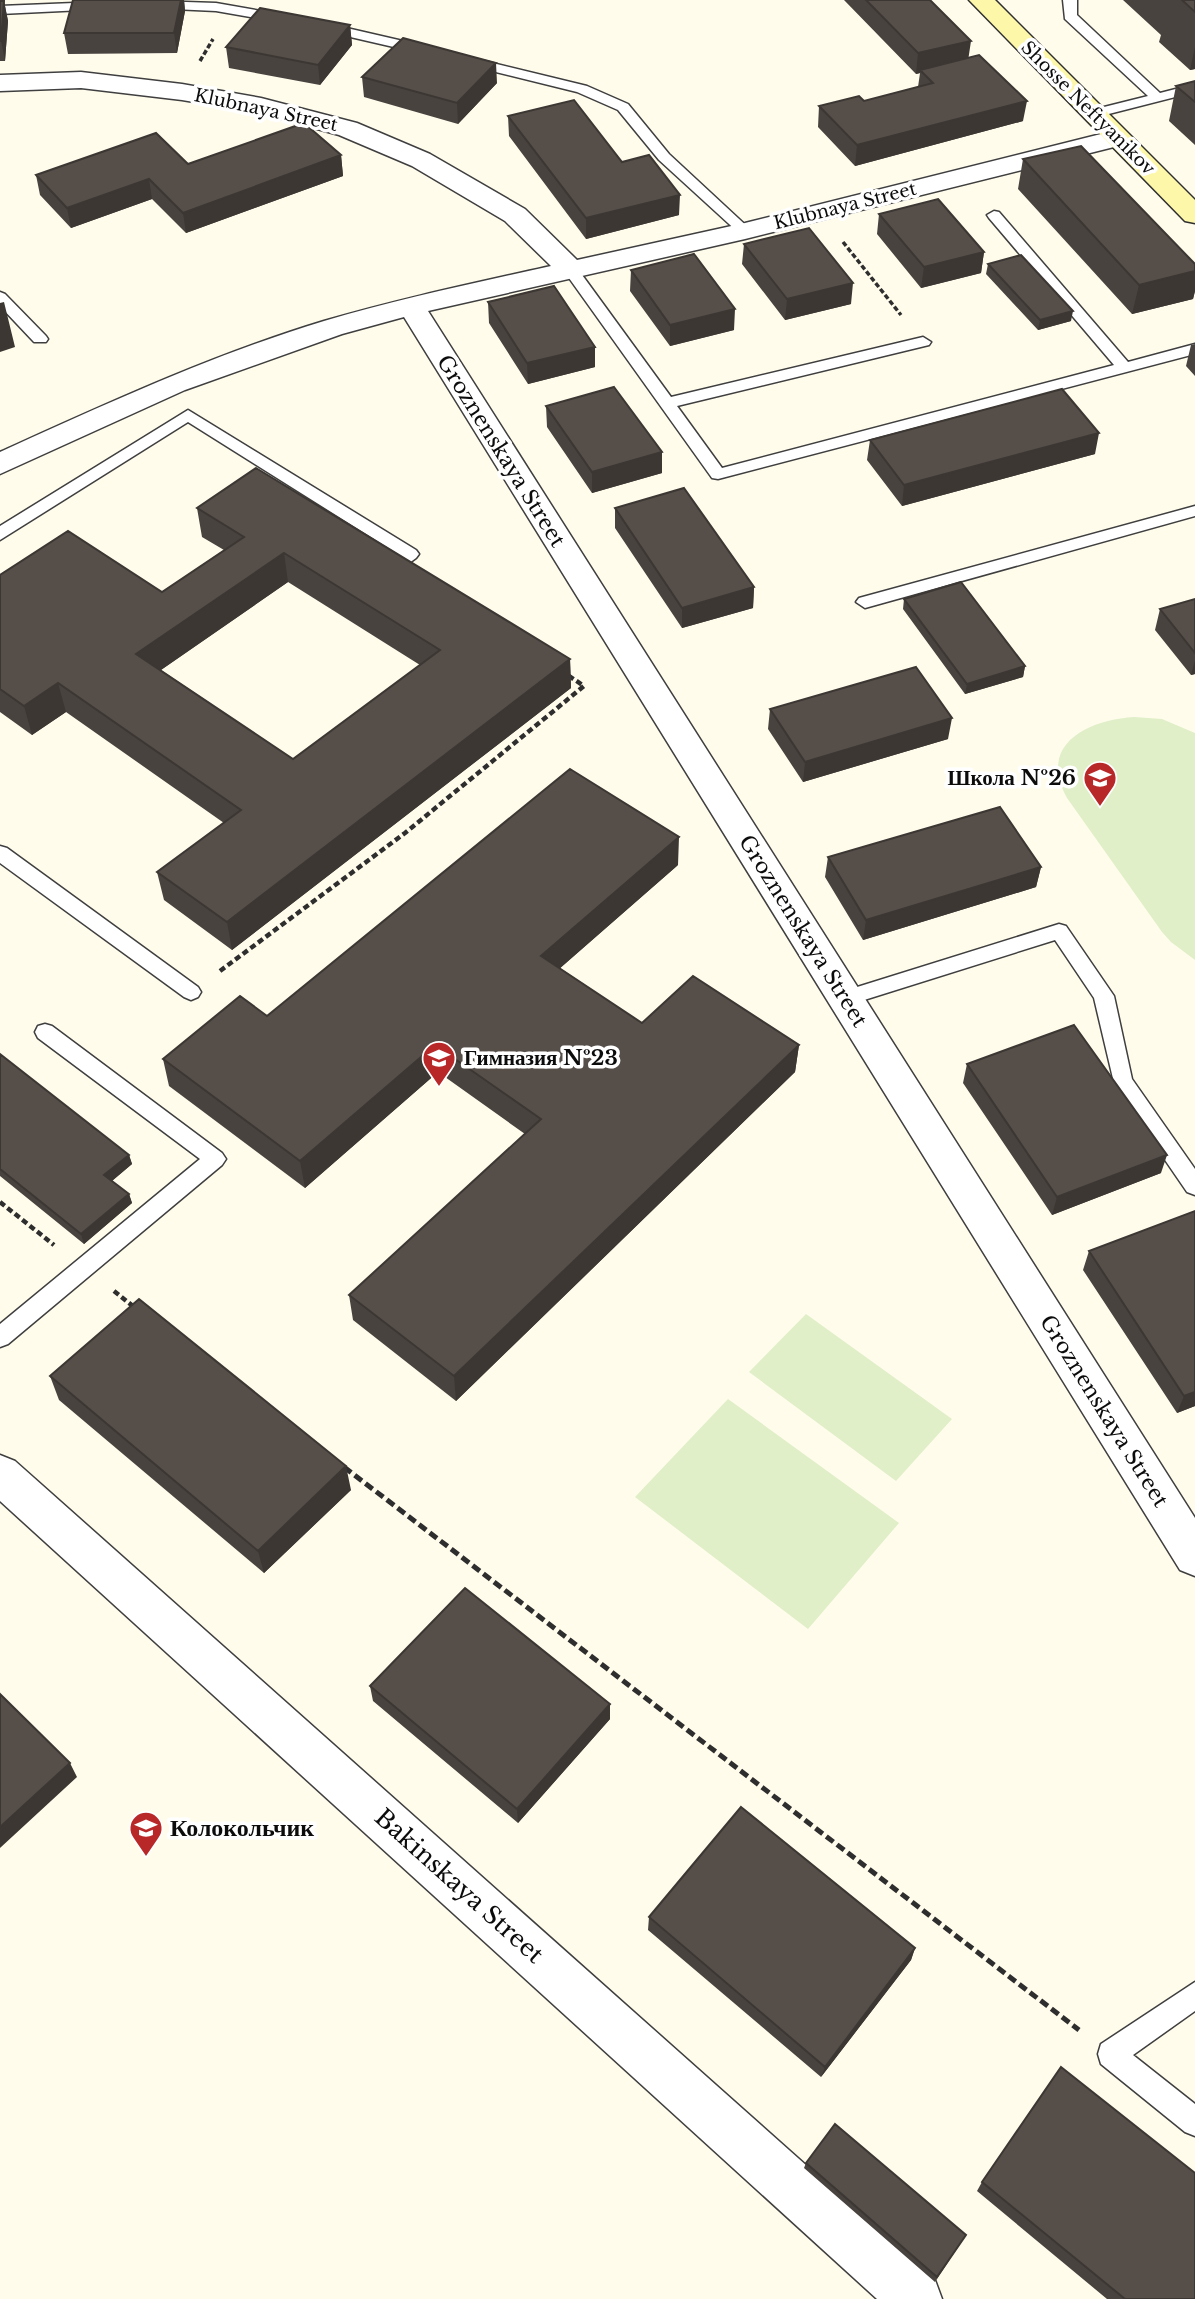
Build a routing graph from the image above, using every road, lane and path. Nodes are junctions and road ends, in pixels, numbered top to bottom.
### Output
1 (981, 0) edge
2 (1070, 0) edge
3 (178, 2) edge
4 (115, 5) edge
5 (140, 5) edge
6 (230, 9) junction
7 (0, 10) edge
8 (0, 83) edge
9 (1195, 88) edge
10 (182, 92) junction
11 (1158, 98) junction
12 (1093, 114) junction
13 (1117, 138) junction
14 (819, 212) junction
15 (994, 215) dead end
16 (1195, 215) edge
17 (745, 231) junction
18 (572, 271) junction
19 (0, 298) edge
20 (417, 316) junction
21 (40, 339) dead end
22 (923, 342) joint
23 (1195, 349) edge
24 (1124, 368) junction
25 (667, 403) junction
26 (0, 464) edge
27 (1195, 511) edge
28 (0, 534) edge
29 (384, 573) edge
30 (865, 602) dead end
31 (561, 671) edge
32 (0, 853) edge
33 (191, 992) joint
34 (845, 998) junction
35 (46, 1032) dead end
36 (1195, 1186) edge
37 (0, 1202) edge
38 (83, 1267) junction
39 (138, 1310) edge
40 (0, 1337) edge
41 (337, 1462) edge
42 (0, 1474) edge
43 (1195, 1556) edge
44 (1195, 1995) edge
45 (1111, 2054) junction
46 (1195, 2122) edge
47 (916, 2299) edge

1 - 12 main road, Shosse Neftyanikov
2 - 11 lane
3 - 5 lane
3 - 6 lane
4 - 7 lane
6 - 10 path
6 - 17 lane
8 - 10 street, Klubnaya Street
9 - 11 lane
10 - 18 street, Klubnaya Street
11 - 12 lane
12 - 13 main road, Shosse Neftyanikov
13 - 14 street, Klubnaya Street
13 - 16 main road, Shosse Neftyanikov
14 - 17 street, Klubnaya Street
14 - 22 path
15 - 24 lane
17 - 18 street, Klubnaya Street
18 - 20 street, Klubnaya Street
18 - 25 lane
19 - 21 lane
20 - 26 street, Klubnaya Street
20 - 34 street, Groznenskaya Street
22 - 25 lane
23 - 24 lane
24 - 25 lane
27 - 30 lane
28 - 29 lane
31 - 33 path
32 - 33 lane
34 - 36 lane
34 - 43 street, Groznenskaya Street
35 - 38 lane
37 - 38 path
38 - 39 path
38 - 40 lane
41 - 45 path
42 - 47 street, Bakinskaya Street
44 - 45 lane
45 - 46 lane

